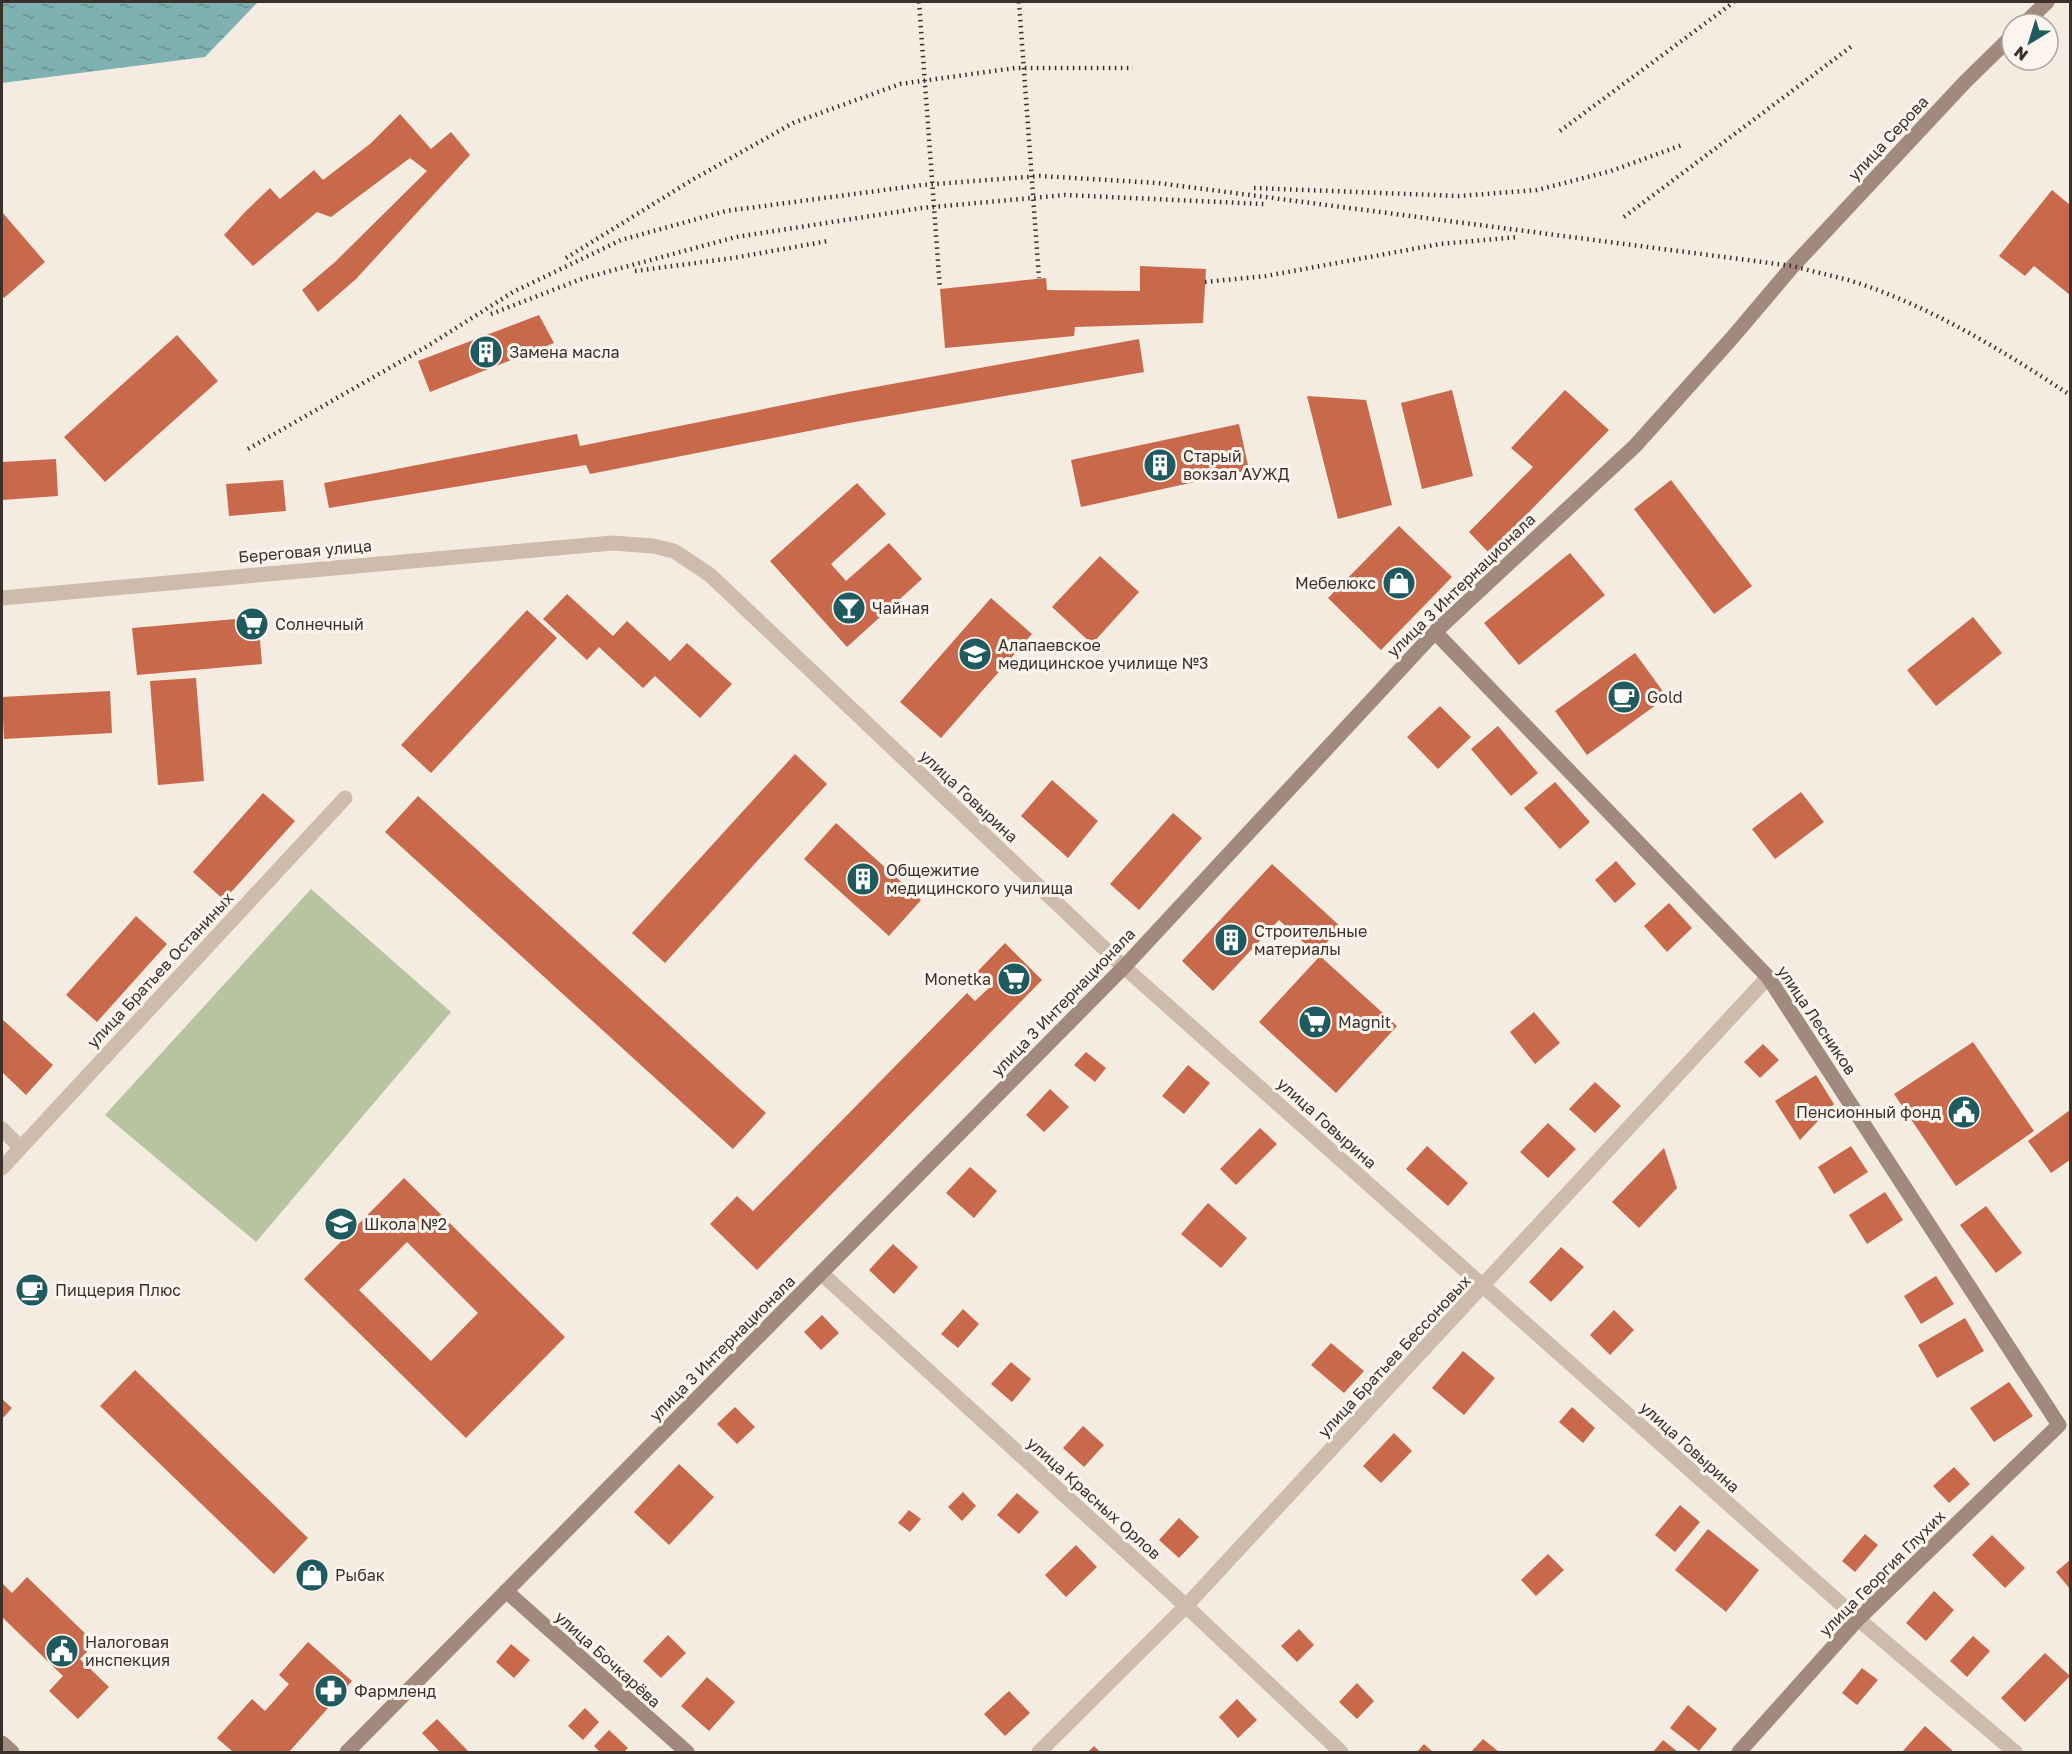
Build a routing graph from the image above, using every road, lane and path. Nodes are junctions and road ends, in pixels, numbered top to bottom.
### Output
1 (2000, 48) edge
2 (1793, 266) joint
3 (612, 543) joint
4 (2, 598) edge
5 (1435, 632) junction
6 (345, 798) dead end
7 (1124, 967) junction
8 (1768, 977) junction
9 (2, 1129) edge
10 (20, 1147) junction
11 (2, 1168) edge
12 (821, 1273) junction
13 (1483, 1286) junction
14 (2059, 1425) joint
15 (506, 1592) junction
16 (1186, 1606) junction
17 (1858, 1619) junction
18 (2, 1743) edge
19 (12, 1752) edge
20 (348, 1752) edge
21 (687, 1752) edge
22 (1039, 1752) edge
23 (1341, 1752) edge
24 (1739, 1752) edge
25 (2015, 1752) edge

1 - 2 main road, улица Серова
2 - 5 main road, улица 3 Интернационала
3 - 4 street, Береговая улица
3 - 7 street, улица Говырина
5 - 7 main road, улица 3 Интернационала
5 - 8 main road, улица Лесников
6 - 10 street, улица Братьев Останиных
7 - 12 main road, улица 3 Интернационала
7 - 13 street, улица Говырина
8 - 13 street, улица Братьев Бессоновых
8 - 14 main road, улица Лесников
9 - 10 street
10 - 11 street, улица Братьев Останиных
12 - 15 main road, улица 3 Интернационала
12 - 16 street, улица Красных Орлов
13 - 16 street, улица Братьев Бессоновых
13 - 17 street, улица Говырина
14 - 17 main road, улица Георгия Глухих
15 - 20 main road, улица 3 Интернационала
15 - 21 main road, улица Бочкарёва
16 - 22 street, улица Братьев Бессоновых
16 - 23 street, улица Красных Орлов
17 - 24 main road, улица Георгия Глухих
17 - 25 street, улица Говырина
18 - 19 main road

